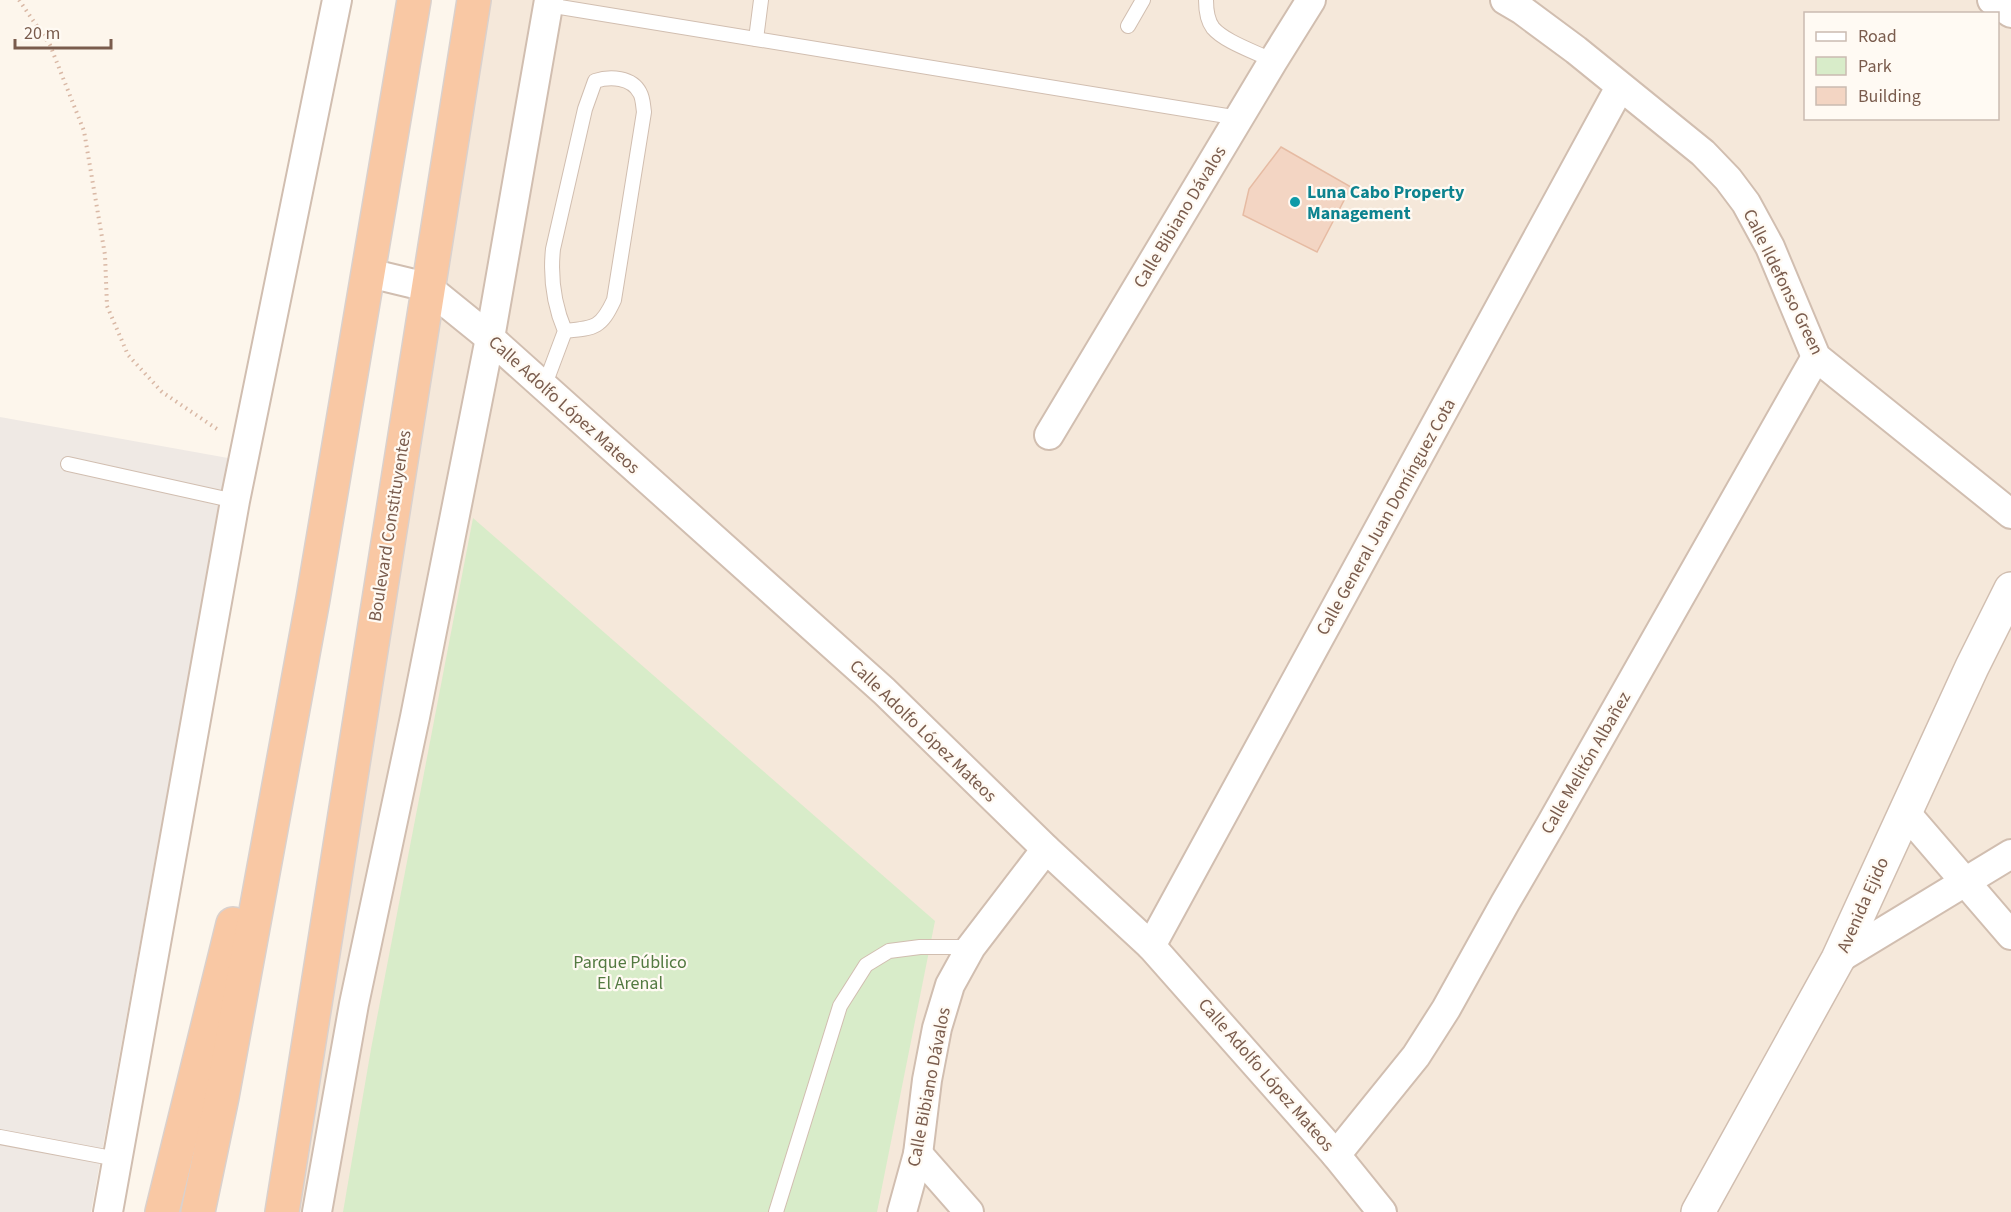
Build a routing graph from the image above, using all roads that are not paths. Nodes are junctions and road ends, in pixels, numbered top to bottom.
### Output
1 (337, 0) edge
2 (414, 0) edge
3 (474, 0) edge
4 (761, 0) edge
5 (1143, 0) edge
6 (1206, 0) edge
7 (1311, 0) edge
8 (1505, 0) edge
9 (1992, 0) edge
10 (549, 3) edge
11 (2011, 13) edge
12 (1128, 26) dead end
13 (756, 39) junction
14 (1273, 61) junction
15 (1620, 87) junction
16 (1239, 118) junction
17 (369, 273) junction
18 (427, 287) junction
19 (565, 331) junction
20 (490, 338) junction
21 (1816, 357) junction
22 (544, 387) junction
23 (1049, 435) dead end
24 (68, 464) dead end
25 (235, 501) junction
26 (2011, 514) edge
27 (2011, 589) edge
28 (313, 599) junction
29 (1905, 812) junction
30 (1046, 849) junction
31 (2011, 854) edge
32 (1967, 882) junction
33 (2011, 935) edge
34 (1151, 946) junction
35 (971, 947) junction
36 (1838, 959) junction
37 (307, 1051) junction
38 (0, 1137) edge
39 (918, 1154) junction
40 (1336, 1155) junction
41 (117, 1160) junction
42 (108, 1212) edge
43 (162, 1212) edge
44 (198, 1212) edge
45 (270, 1212) edge
46 (282, 1212) edge
47 (317, 1212) edge
48 (776, 1212) edge
49 (902, 1212) edge
50 (969, 1212) edge
51 (1382, 1212) edge
52 (1698, 1212) edge

1 - 25 street
2 - 17 highway
3 - 18 highway, Boulevard Constituyentes
4 - 13 lane
5 - 12 lane
6 - 14 lane
7 - 14 street, Calle Bibiano Dávalos
8 - 15 street, Calle Ildefonso Green
9 - 11 street
10 - 13 lane
10 - 20 street
13 - 16 lane
14 - 16 street, Calle Bibiano Dávalos
15 - 21 street, Calle Ildefonso Green
15 - 34 street, Calle General Juan Domínguez Cota
16 - 23 street, Calle Bibiano Dávalos
17 - 18 street
17 - 28 highway
18 - 20 street, Calle Adolfo López Mateos
18 - 37 highway, Boulevard Constituyentes
19 - 19 lane
19 - 22 lane
20 - 22 street, Calle Adolfo López Mateos
20 - 47 street
21 - 26 street, Calle Ildefonso Green
21 - 40 street, Calle Melitón Albañez
22 - 30 street, Calle Adolfo López Mateos
24 - 25 lane
25 - 41 street
27 - 29 street, Avenida Ejido
28 - 43 highway
28 - 44 highway
29 - 32 street
29 - 36 street, Avenida Ejido
30 - 34 street, Calle Adolfo López Mateos
30 - 35 street, Calle Bibiano Dávalos
31 - 32 street
32 - 33 street
32 - 36 street
34 - 40 street, Calle Adolfo López Mateos
35 - 39 street, Calle Bibiano Dávalos
35 - 48 lane
36 - 52 street, Avenida Ejido
37 - 45 highway
37 - 46 highway
38 - 41 lane
39 - 49 street, Calle Bibiano Dávalos
39 - 50 street
40 - 51 street, Calle Adolfo López Mateos
41 - 42 street

